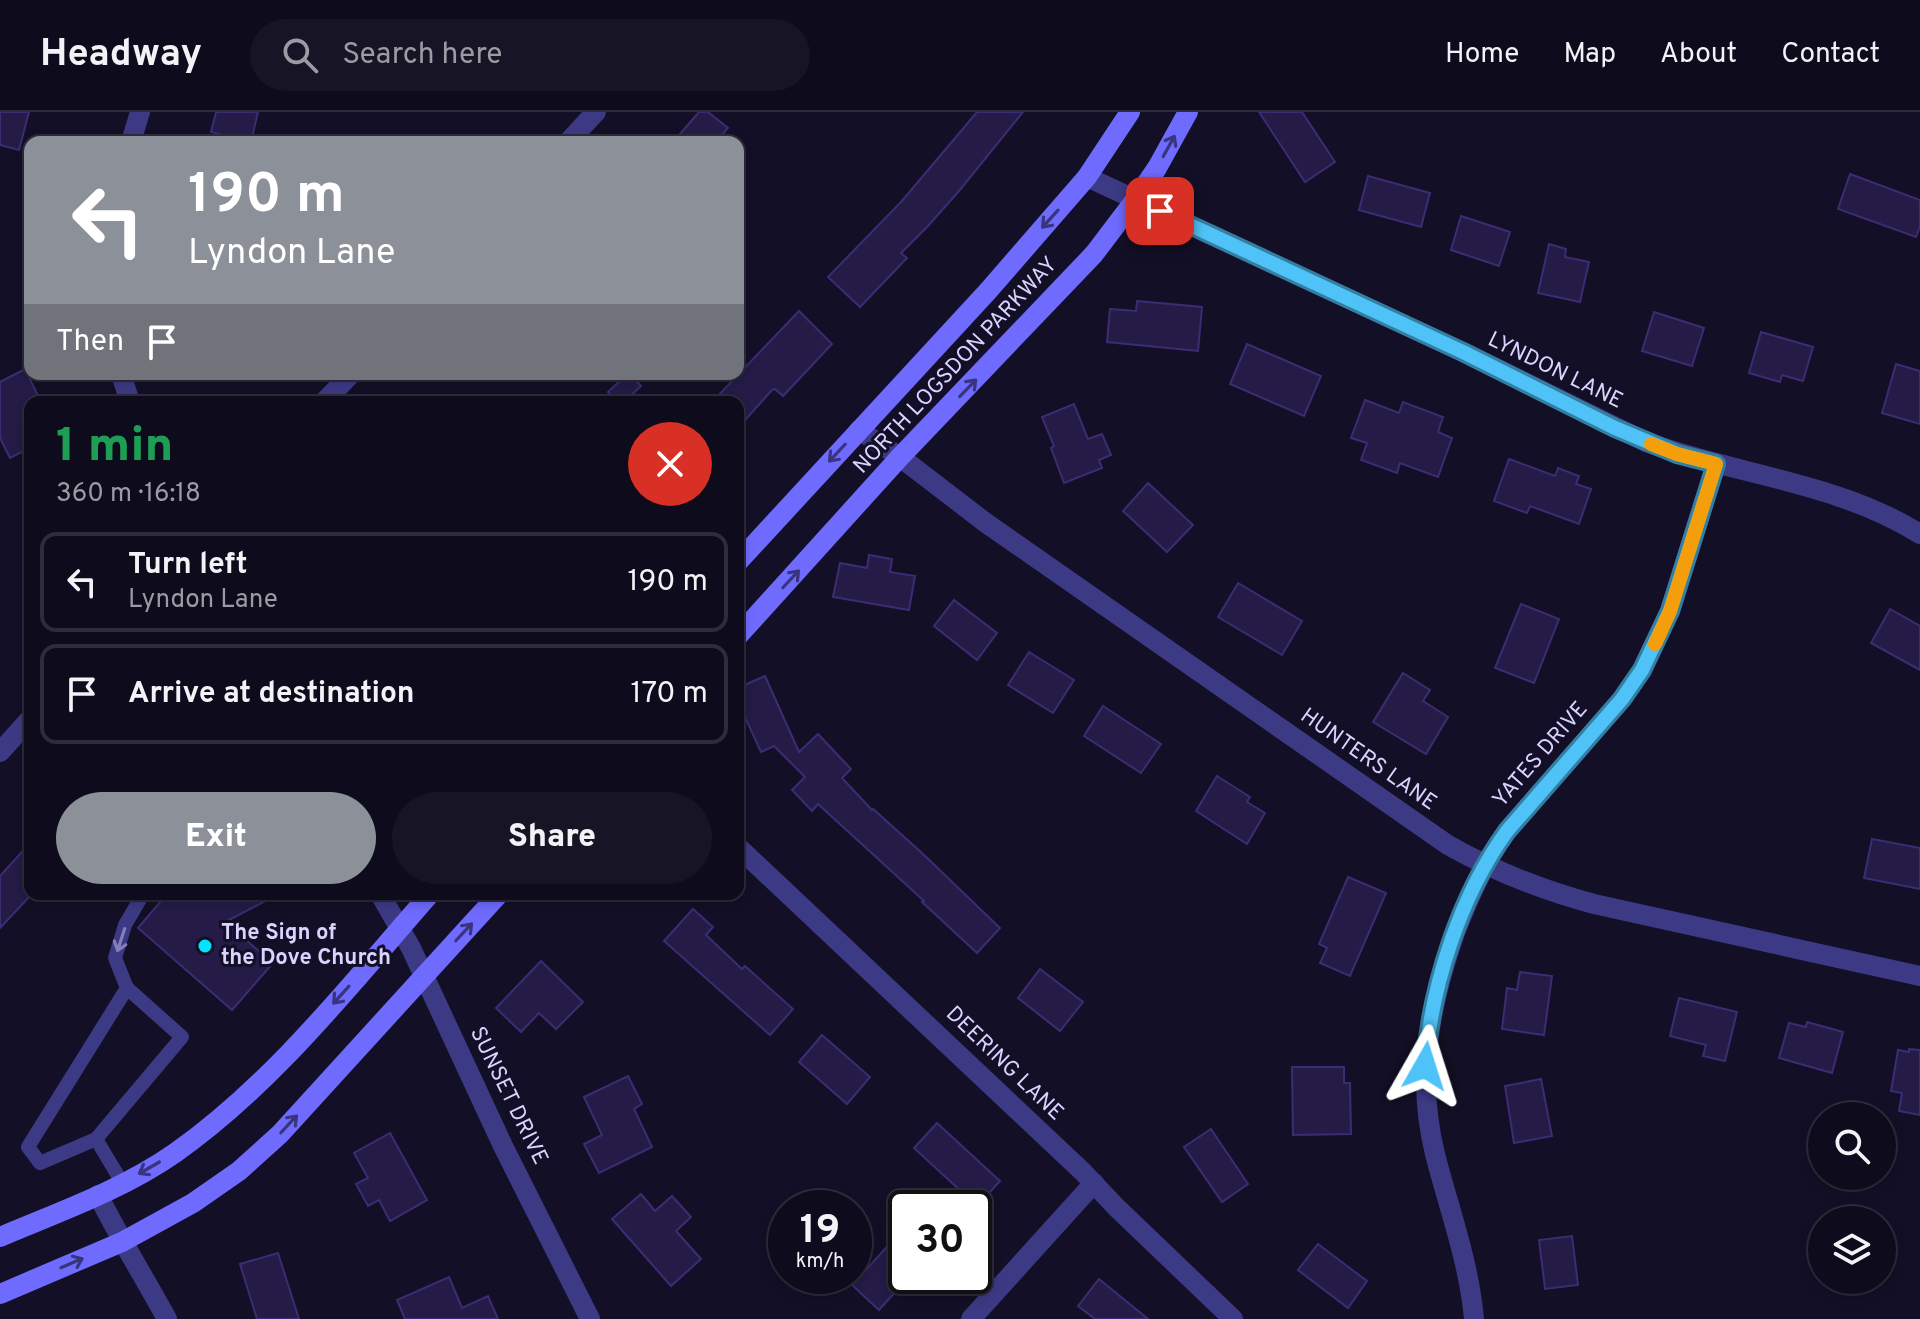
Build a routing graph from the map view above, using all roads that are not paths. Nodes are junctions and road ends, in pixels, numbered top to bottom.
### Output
1 (140, 112) edge
2 (596, 112) edge
3 (1130, 112) edge
4 (1188, 112) edge
5 (133, 136) edge
6 (574, 136) edge
7 (1087, 177) junction
8 (1135, 200) junction
9 (345, 380) edge
10 (330, 396) edge
11 (859, 430) junction
12 (900, 457) junction
13 (1716, 464) junction
14 (1920, 534) edge
15 (744, 555) edge
16 (744, 629) edge
17 (24, 726) edge
18 (0, 752) edge
19 (744, 853) edge
20 (1485, 866) junction
21 (140, 900) edge
22 (383, 900) edge
23 (425, 900) edge
24 (493, 900) edge
25 (399, 930) junction
26 (424, 975) junction
27 (1920, 976) edge
28 (127, 988) junction
29 (96, 1139) junction
30 (1094, 1183) junction
31 (123, 1184) junction
32 (98, 1195) junction
33 (0, 1237) edge
34 (122, 1242) junction
35 (0, 1294) edge
36 (167, 1319) edge
37 (590, 1319) edge
38 (971, 1319) edge
39 (1233, 1319) edge
40 (1474, 1319) edge

1 - 5 street
2 - 6 street
3 - 7 main road, NORTH LOGSDON PARKWAY
8 -> 4 main road, NORTH LOGSDON PARKWAY
7 - 8 street, LYNDON LANE
7 -> 11 main road, NORTH LOGSDON PARKWAY
12 -> 8 main road, NORTH LOGSDON PARKWAY
8 - 13 street, LYNDON LANE
9 - 10 street
11 - 12 street, HUNTERS LANE
11 -> 15 main road, NORTH LOGSDON PARKWAY
16 -> 12 main road, NORTH LOGSDON PARKWAY
12 - 20 street, HUNTERS LANE
13 - 14 street, LYNDON LANE
13 - 20 street, YATES DRIVE
17 - 18 street
19 - 30 street, DEERING LANE
20 - 27 street, HUNTERS LANE
20 - 40 street, YATES DRIVE
21 -> 28 lane
22 - 25 street, SUNSET DRIVE
23 - 25 main road
26 -> 24 main road
25 - 26 street, SUNSET DRIVE
25 -> 31 main road
34 -> 26 main road
26 - 37 street, SUNSET DRIVE
28 - 29 lane
28 - 29 lane
29 - 31 lane
30 - 38 street
30 - 39 street, DEERING LANE
31 - 32 main road
32 - 33 main road
32 - 34 street
35 -> 34 main road
34 - 36 street

